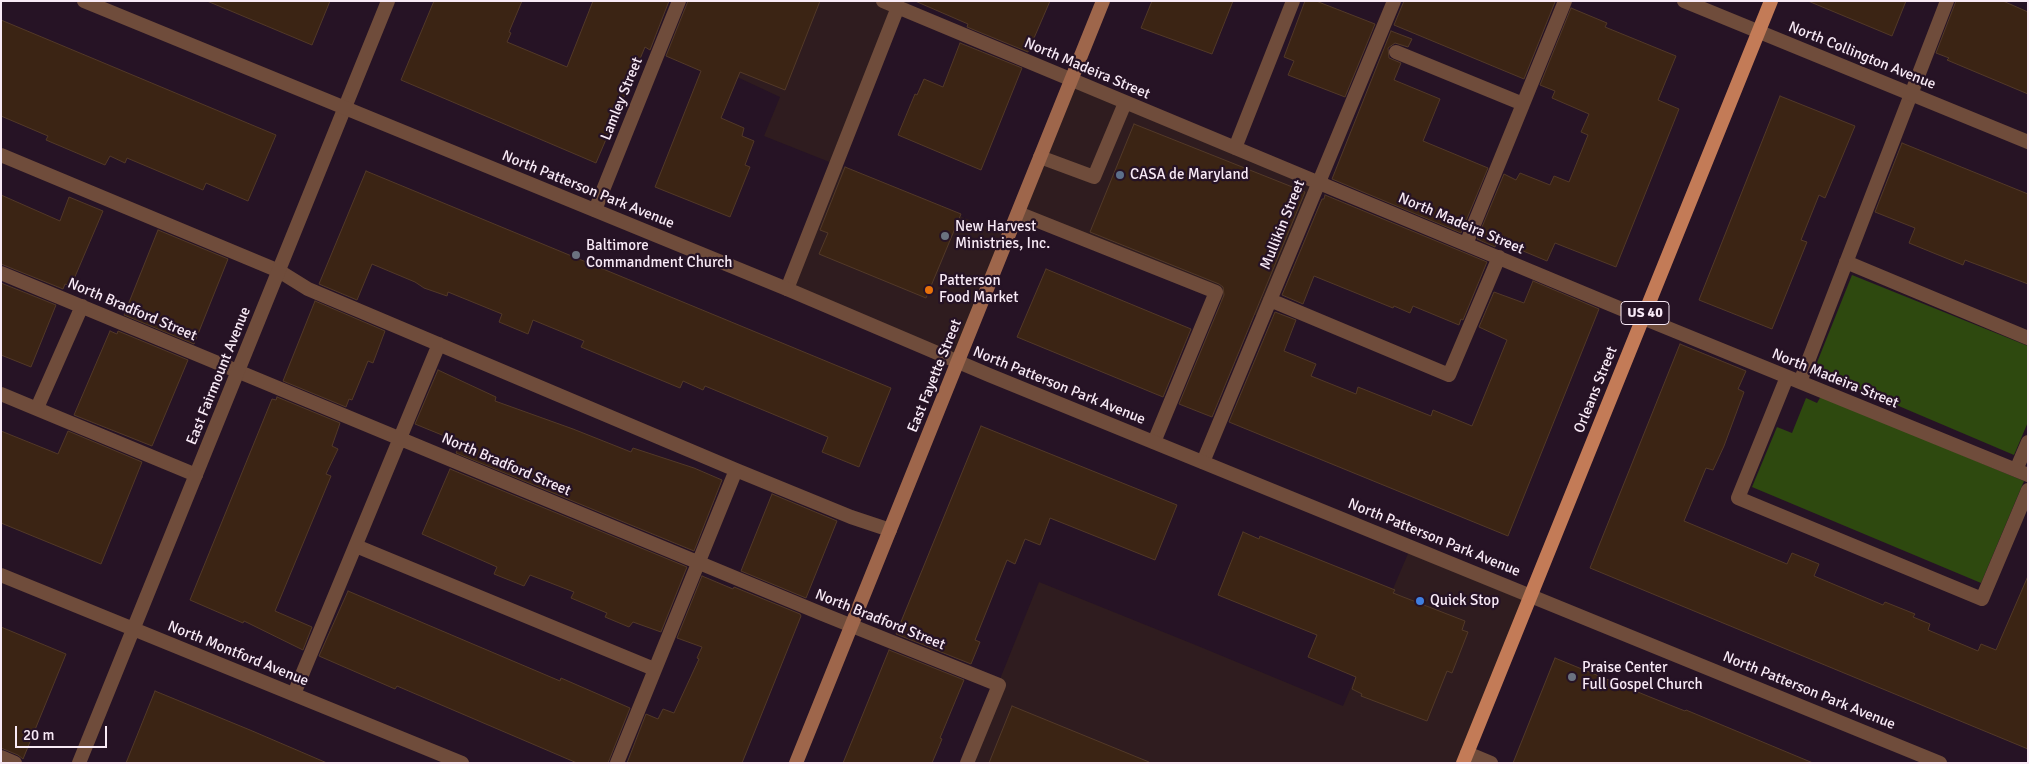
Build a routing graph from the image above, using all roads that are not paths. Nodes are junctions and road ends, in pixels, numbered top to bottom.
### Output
1 (84, 1) edge
2 (388, 1) edge
3 (679, 1) edge
4 (883, 1) edge
5 (1103, 1) edge
6 (1294, 1) edge
7 (1394, 1) edge
8 (1565, 1) edge
9 (1684, 1) edge
10 (1771, 1) edge
11 (1947, 1) edge
12 (898, 7) junction
13 (916, 7) edge
14 (1759, 32) junction
15 (1396, 52) dead end
16 (1071, 80) junction
17 (1911, 94) junction
18 (1125, 103) junction
19 (1523, 104) junction
20 (346, 108) junction
21 (2028, 142) edge
22 (1235, 148) junction
23 (1, 155) edge
24 (1040, 158) junction
25 (1318, 182) junction
26 (594, 210) junction
27 (1018, 213) junction
28 (1466, 244) junction
29 (1499, 257) junction
30 (1846, 262) junction
31 (279, 271) junction
32 (1, 273) edge
33 (788, 289) junction
34 (1270, 300) junction
35 (82, 306) junction
36 (1643, 318) junction
37 (2028, 338) edge
38 (439, 344) junction
39 (958, 362) junction
40 (238, 372) junction
41 (1793, 379) junction
42 (1, 394) edge
43 (37, 408) junction
44 (400, 439) junction
45 (1154, 442) junction
46 (2028, 442) edge
47 (1204, 462) junction
48 (736, 470) junction
49 (2022, 472) edge
50 (196, 475) junction
51 (2028, 490) edge
52 (890, 530) junction
53 (356, 546) junction
54 (698, 562) junction
55 (1, 575) edge
56 (1531, 595) junction
57 (852, 626) junction
58 (134, 629) junction
59 (654, 669) junction
60 (294, 694) junction
61 (1, 757) edge
62 (1465, 758) edge
63 (15, 763) edge
64 (79, 763) edge
65 (462, 763) edge
66 (617, 763) edge
67 (796, 763) edge
68 (967, 763) edge
69 (1491, 763) edge
70 (1940, 763) edge

1 - 20 street, North Patterson Park Avenue
2 - 20 street, East Fairmount Avenue
3 - 26 street, Lamley Street
4 - 12 street, North Madeira Street
5 - 16 main road, East Fayette Street
6 - 22 street
7 - 25 street, Mullikin Street
8 - 19 street
9 - 14 street, North Collington Avenue
10 - 14 main road, Orleans Street / US 40
11 - 17 street
12 - 13 street, North Madeira Street
12 - 33 street
13 - 16 street, North Madeira Street
14 - 17 street, North Collington Avenue
14 - 36 main road, Orleans Street / US 40
15 - 19 street
16 - 18 street, North Madeira Street
16 - 24 main road, East Fayette Street
17 - 21 street, North Collington Avenue
17 - 30 street
18 - 22 street, North Madeira Street
18 - 24 street
19 - 28 street
20 - 26 street, North Patterson Park Avenue
20 - 31 street, East Fairmount Avenue
22 - 25 street, North Madeira Street
23 - 31 street
24 - 27 main road, East Fayette Street
25 - 28 street, North Madeira Street
25 - 34 street, Mullikin Street
26 - 33 street, North Patterson Park Avenue
27 - 39 main road, East Fayette Street
27 - 45 street
28 - 29 street, North Madeira Street
29 - 34 street
29 - 36 street, North Madeira Street
30 - 37 street
30 - 41 street
31 - 38 street
31 - 40 street, East Fairmount Avenue
32 - 35 street, North Bradford Street
33 - 39 street, North Patterson Park Avenue
34 - 47 street, Mullikin Street
35 - 40 street, North Bradford Street
35 - 43 street
36 - 41 street, North Madeira Street
36 - 56 main road, Orleans Street / US 40
38 - 44 street
38 - 48 street
39 - 45 street, North Patterson Park Avenue
39 - 52 main road, East Fayette Street
40 - 44 street, North Bradford Street
40 - 50 street, East Fairmount Avenue
41 - 49 street, North Madeira Street
41 - 51 street
42 - 43 street
43 - 50 street
44 - 53 street
44 - 54 street, North Bradford Street
45 - 47 street, North Patterson Park Avenue
46 - 49 street
47 - 56 street, North Patterson Park Avenue
48 - 52 street
48 - 54 street
50 - 58 street, East Fairmount Avenue
52 - 57 main road, East Fayette Street
53 - 59 street
53 - 60 street
54 - 57 street, North Bradford Street
54 - 59 street
55 - 58 street, North Montford Avenue
56 - 62 main road, Orleans Street / US 40
56 - 70 street, North Patterson Park Avenue
57 - 67 main road, East Fayette Street
57 - 68 street, North Bradford Street
58 - 60 street, North Montford Avenue
58 - 64 street, East Fairmount Avenue
59 - 66 street
60 - 65 street, North Montford Avenue
61 - 63 street
62 - 69 street

